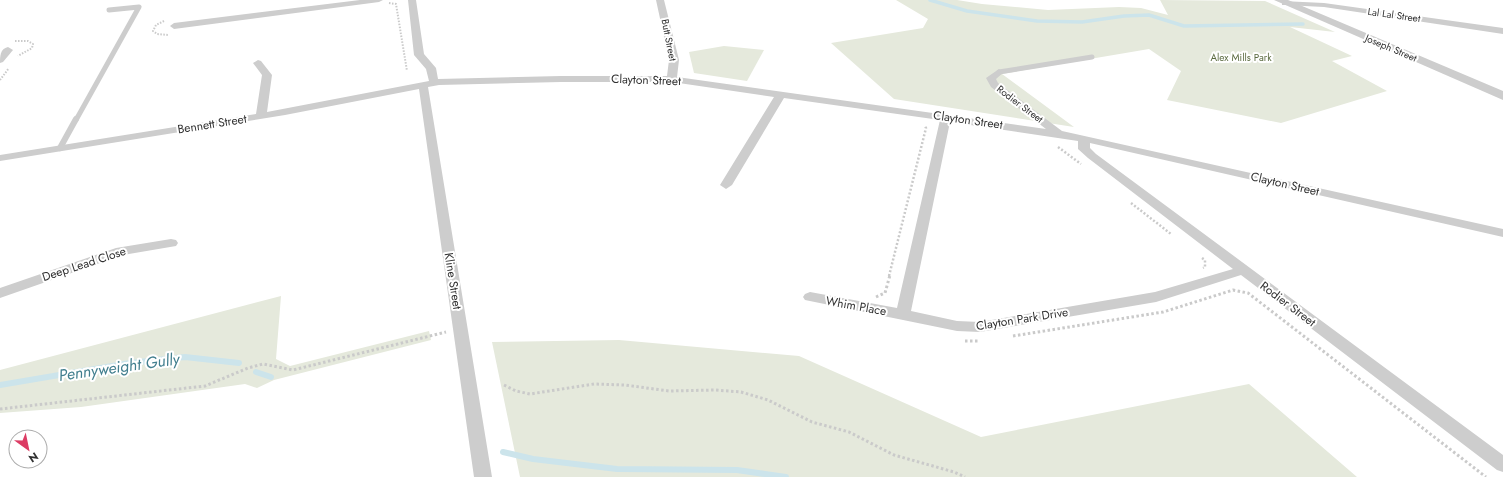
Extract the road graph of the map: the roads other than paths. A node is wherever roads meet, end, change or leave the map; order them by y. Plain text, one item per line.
1 (379, 0) edge
2 (412, 0) edge
3 (660, 0) edge
4 (1282, 1) edge
5 (109, 10) dead end
6 (174, 26) dead end
7 (1503, 30) edge
8 (8, 50) dead end
9 (1092, 56) dead end
10 (0, 60) edge
11 (258, 63) dead end
12 (999, 72) joint
13 (672, 79) junction
14 (428, 84) junction
15 (781, 94) junction
16 (1503, 96) edge
17 (262, 116) junction
18 (946, 117) junction
19 (1060, 134) junction
20 (1084, 138) junction
21 (60, 148) junction
22 (0, 158) edge
23 (726, 185) dead end
24 (1503, 234) edge
25 (170, 243) dead end
26 (1243, 270) junction
27 (0, 293) edge
28 (810, 297) dead end
29 (903, 314) junction
30 (1503, 465) edge
31 (483, 477) edge

1 - 6 street
2 - 14 street, Kline Street
3 - 13 street, Butt Street
4 - 7 street, Lal Lal Street
4 - 16 street, Joseph Street
5 - 21 lane
8 - 10 street
9 - 12 lane
11 - 17 street
12 - 19 street, Rodier Street
13 - 14 street, Clayton Street
13 - 15 street, Clayton Street
14 - 17 street, Bennett Street
14 - 31 street, Kline Street
15 - 18 street, Clayton Street
15 - 23 street
17 - 21 street, Bennett Street
18 - 19 street, Clayton Street
18 - 29 street
19 - 20 street, Clayton Street
20 - 24 street, Clayton Street
20 - 26 street, Rodier Street
21 - 22 street, Bennett Street
25 - 27 street, Deep Lead Close
26 - 29 street, Clayton Park Drive
26 - 30 street, Rodier Street
28 - 29 street, Whim Place

